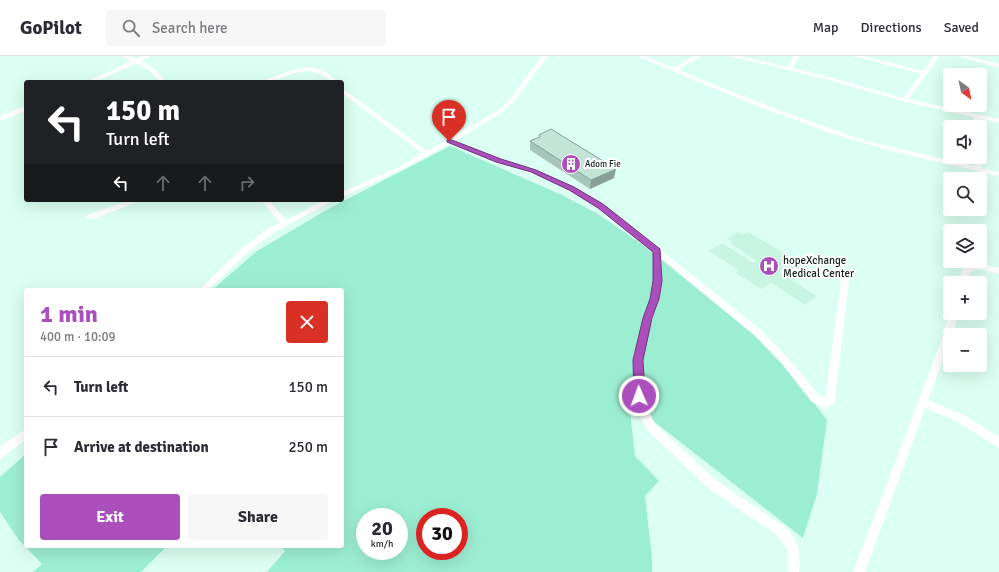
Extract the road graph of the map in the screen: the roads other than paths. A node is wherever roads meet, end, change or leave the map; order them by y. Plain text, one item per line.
1 (124, 56) edge
2 (148, 56) edge
3 (545, 56) edge
4 (640, 56) edge
5 (698, 56) edge
6 (732, 56) edge
7 (797, 56) edge
8 (857, 56) edge
9 (937, 56) edge
10 (962, 56) edge
11 (136, 61) junction
12 (999, 66) edge
13 (788, 69) junction
14 (674, 70) junction
15 (924, 74) junction
16 (93, 80) edge
17 (162, 80) edge
18 (269, 80) edge
19 (332, 80) edge
20 (344, 92) edge
21 (904, 100) junction
22 (24, 109) edge
23 (976, 116) junction
24 (0, 119) edge
25 (976, 120) edge
26 (999, 121) edge
27 (449, 141) junction
28 (426, 153) junction
29 (978, 164) edge
30 (978, 169) junction
31 (999, 174) edge
32 (344, 194) edge
33 (132, 202) edge
34 (267, 202) edge
35 (326, 202) edge
36 (90, 217) dead end
37 (285, 223) junction
38 (657, 251) junction
39 (999, 271) edge
40 (963, 276) edge
41 (844, 280) dead end
42 (205, 288) edge
43 (952, 320) edge
44 (922, 402) junction
45 (24, 436) edge
46 (999, 443) edge
47 (0, 454) edge
48 (793, 572) edge
49 (859, 572) edge

1 - 11 street
2 - 11 street
3 - 27 street
4 - 14 street
5 - 14 street
6 - 13 street
7 - 13 street
8 - 15 street
9 - 15 street
10 - 12 street
11 - 16 street
11 - 17 street
13 - 21 street
14 - 30 street
15 - 21 street
18 - 19 street
20 - 28 street
21 - 23 street
22 - 24 street
23 - 25 street
23 - 26 street
27 - 28 street
27 - 38 street
28 - 32 street
29 - 30 street
30 - 31 street
33 - 36 street
34 - 37 street
35 - 37 street
37 - 42 street
38 - 41 street
38 - 48 street
39 - 40 street
43 - 44 street
44 - 46 street
44 - 49 street
45 - 47 street

